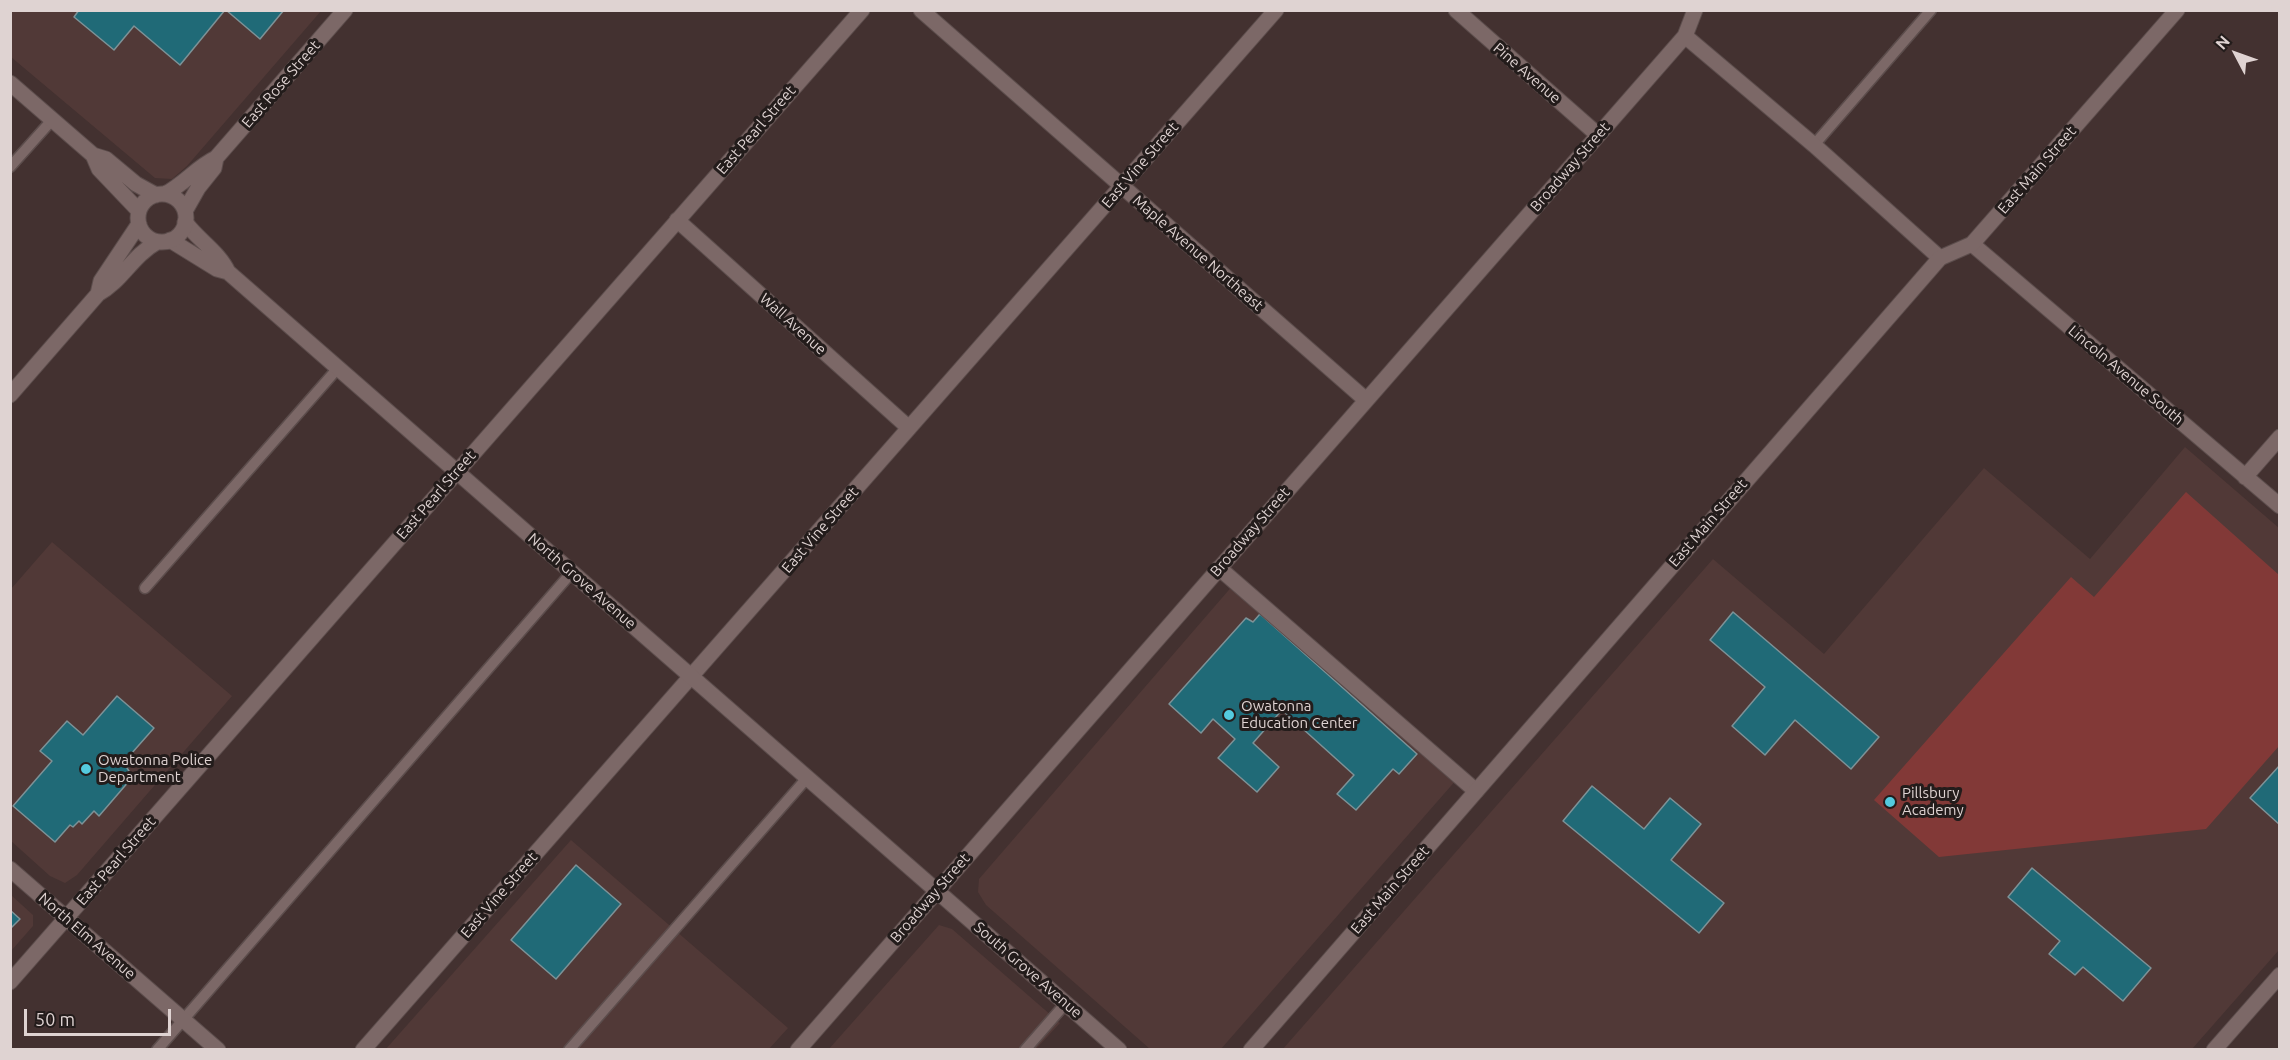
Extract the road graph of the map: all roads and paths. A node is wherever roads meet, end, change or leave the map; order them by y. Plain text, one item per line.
1 (345, 10) edge
2 (862, 10) edge
3 (921, 10) edge
4 (1276, 10) edge
5 (1456, 10) edge
6 (1695, 10) edge
7 (1931, 10) edge
8 (2177, 10) edge
9 (1684, 36) junction
10 (10, 83) edge
11 (52, 120) junction
12 (1598, 135) junction
13 (1814, 145) junction
14 (93, 155) junction
15 (216, 158) junction
16 (10, 167) edge
17 (1121, 186) junction
18 (161, 194) junction
19 (185, 216) junction
20 (139, 217) junction
21 (677, 220) junction
22 (164, 241) junction
23 (1972, 244) junction
24 (1940, 258) junction
25 (228, 272) junction
26 (98, 294) junction
27 (338, 368) junction
28 (10, 395) edge
29 (1366, 400) junction
30 (909, 428) junction
31 (2280, 437) edge
32 (456, 471) junction
33 (2245, 477) junction
34 (2280, 506) edge
35 (1219, 568) junction
36 (572, 573) junction
37 (145, 588) dead end
38 (691, 676) junction
39 (807, 777) junction
40 (1476, 790) junction
41 (10, 869) edge
42 (937, 891) junction
43 (66, 918) junction
44 (2280, 975) edge
45 (10, 982) edge
46 (1066, 1003) junction
47 (184, 1020) junction
48 (158, 1050) edge
49 (218, 1050) edge
50 (363, 1050) edge
51 (569, 1050) edge
52 (798, 1050) edge
53 (1025, 1050) edge
54 (1119, 1050) edge
55 (1251, 1050) edge
56 (2214, 1050) edge

1 - 15 street, East Rose Street
2 - 21 street, East Pearl Street
3 - 17 street, Maple Avenue Northeast
4 - 17 street, East Vine Street
5 - 12 street, Pine Avenue
6 - 9 street, Broadway Street
7 - 13 lane
8 - 23 street, East Main Street
9 - 12 street, Broadway Street
9 - 13 street
10 - 11 street
11 - 14 street
11 - 16 lane
12 - 29 street, Broadway Street
13 - 24 street
14 - 18 street
14 - 20 street
15 - 18 street, East Rose Street
15 - 19 street, East Rose Street
17 - 29 street, Maple Avenue Northeast
17 - 30 street, East Vine Street
18 - 19 street
18 - 20 street
19 - 22 street
19 - 25 street, North Grove Avenue
20 - 22 street
20 - 26 street
21 - 30 street, Wall Avenue
21 - 32 street, East Pearl Street
22 - 25 street, North Grove Avenue
22 - 26 street
23 - 24 street, East Main Street
23 - 33 street, Lincoln Avenue South
24 - 40 street, East Main Street
25 - 27 street, North Grove Avenue
26 - 28 street
27 - 32 street, North Grove Avenue
27 - 37 lane
29 - 35 street, Broadway Street
30 - 38 street, East Vine Street
31 - 33 street
32 - 36 street, North Grove Avenue
32 - 43 street, East Pearl Street
33 - 34 street, Lincoln Avenue South
35 - 40 street
35 - 42 street, Broadway Street
36 - 38 street, North Grove Avenue
36 - 47 lane
38 - 39 street, North Grove Avenue
38 - 50 street, East Vine Street
39 - 42 street, North Grove Avenue
39 - 51 lane
40 - 55 street, East Main Street
41 - 43 street, North Elm Avenue
42 - 46 street, South Grove Avenue
42 - 52 street, Broadway Street
43 - 45 street, East Pearl Street
43 - 47 street, North Elm Avenue
44 - 56 street
46 - 53 lane
46 - 54 street, South Grove Avenue
47 - 48 lane
47 - 49 street, North Elm Avenue

